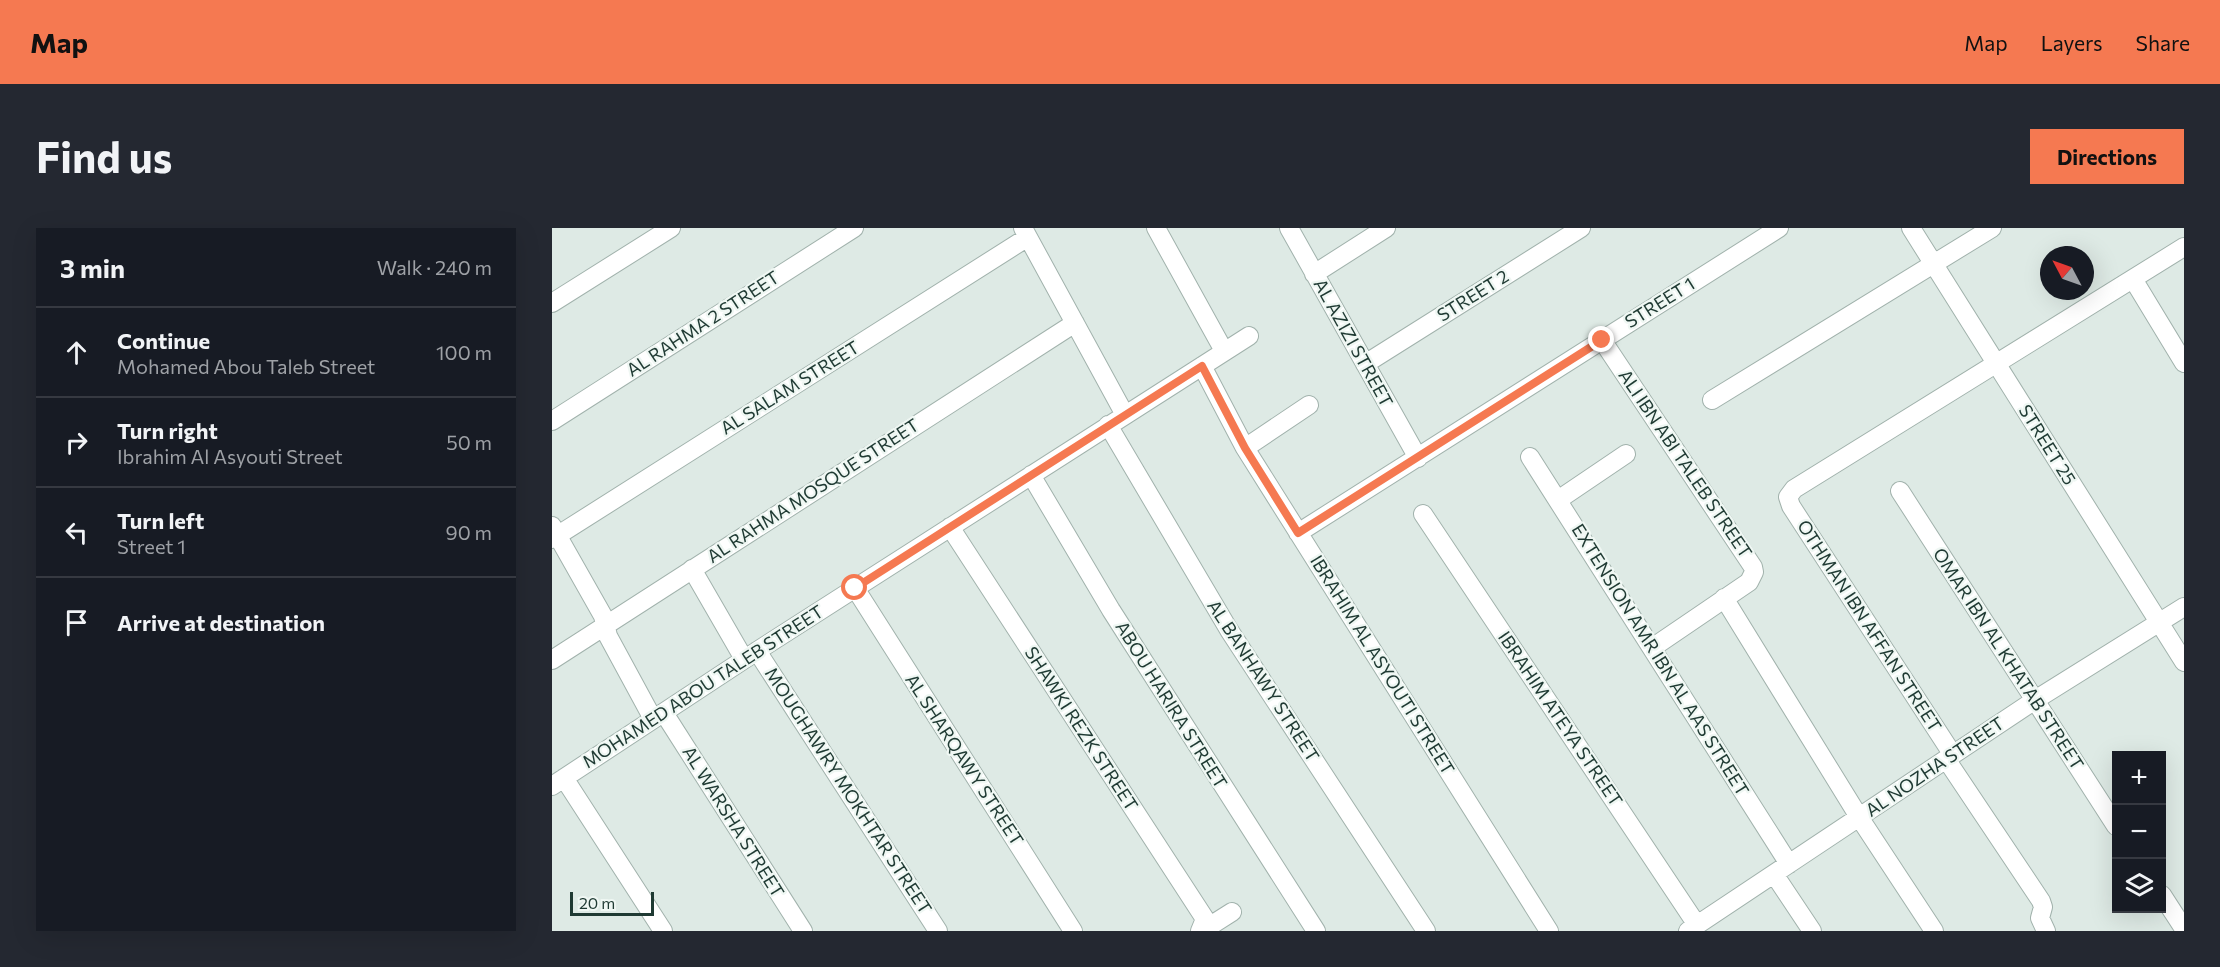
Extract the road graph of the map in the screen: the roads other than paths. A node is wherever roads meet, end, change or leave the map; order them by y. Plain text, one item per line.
1 (671, 228) edge
2 (854, 228) edge
3 (1156, 228) edge
4 (1288, 228) edge
5 (1386, 228) edge
6 (1581, 228) edge
7 (1779, 228) edge
8 (1911, 228) edge
9 (1992, 228) edge
10 (1026, 232) edge
11 (2184, 247) edge
12 (1933, 263) junction
13 (1314, 274) junction
14 (2133, 279) junction
15 (552, 303) edge
16 (1075, 323) junction
17 (1249, 336) dead end
18 (1602, 340) junction
19 (1224, 351) junction
20 (2184, 363) edge
21 (1365, 364) junction
22 (1996, 364) junction
23 (1202, 366) junction
24 (1712, 400) dead end
25 (1309, 405) dead end
26 (1125, 415) junction
27 (552, 421) edge
28 (1108, 425) junction
29 (1245, 448) junction
30 (1626, 454) dead end
31 (1530, 457) dead end
32 (1418, 458) junction
33 (1031, 475) junction
34 (1900, 491) dead end
35 (1557, 500) junction
36 (1424, 514) dead end
37 (950, 527) junction
38 (1298, 533) junction
39 (554, 534) edge
40 (692, 569) junction
41 (855, 588) junction
42 (1724, 598) junction
43 (2184, 607) edge
44 (2159, 622) junction
45 (606, 626) junction
46 (1652, 648) junction
47 (751, 655) junction
48 (552, 660) edge
49 (2184, 662) edge
50 (2035, 700) junction
51 (658, 716) junction
52 (1949, 757) junction
53 (558, 782) edge
54 (1859, 818) junction
55 (2112, 820) edge
56 (1789, 864) junction
57 (1774, 874) junction
58 (2166, 901) edge
59 (1232, 912) dead end
60 (1693, 928) edge
61 (2184, 929) edge
62 (663, 931) edge
63 (802, 931) edge
64 (938, 931) edge
65 (1074, 931) edge
66 (1201, 931) edge
67 (1316, 931) edge
68 (1426, 931) edge
69 (1549, 931) edge
70 (1812, 931) edge
71 (1934, 931) edge
72 (2046, 931) edge

1 - 15 street
2 - 27 street, AL RAHMA 2 STREET
3 - 19 street
4 - 13 street, AL AZIZI STREET
5 - 13 street
6 - 21 street, STREET 2
7 - 18 street, STREET 1
8 - 12 street, STREET 25
9 - 12 street
10 - 16 street
10 - 39 street, AL SALAM STREET
11 - 14 street
12 - 22 street, STREET 25
12 - 24 street
13 - 21 street, AL AZIZI STREET
14 - 20 street
14 - 22 street
16 - 26 street
16 - 40 street, AL RAHMA MOSQUE STREET
17 - 19 street, MOHAMED ABOU TALEB STREET
18 - 32 street, STREET 1
18 - 42 street, ALI IBN ABI TALEB STREET
19 - 23 street, MOHAMED ABOU TALEB STREET
21 - 32 street, AL AZIZI STREET
22 - 44 street, STREET 25
22 - 52 street, OTHMAN IBN AFFAN STREET
23 - 26 street, MOHAMED ABOU TALEB STREET
23 - 29 street, IBRAHIM AL ASYOUTI STREET
25 - 29 street
26 - 28 street, MOHAMED ABOU TALEB STREET
28 - 33 street, MOHAMED ABOU TALEB STREET
28 - 68 street, AL BANHAWY STREET
29 - 38 street, IBRAHIM AL ASYOUTI STREET
30 - 35 street
31 - 35 street, EXTENSION AMR IBN AL AAS STREET
32 - 38 street, STREET 1
33 - 37 street, MOHAMED ABOU TALEB STREET
33 - 67 street, ABOU HARIRA STREET
34 - 50 street, OMAR IBN AL KHATAB STREET
35 - 46 street, EXTENSION AMR IBN AL AAS STREET
36 - 60 street, IBRAHIM ATEYA STREET
37 - 41 street, MOHAMED ABOU TALEB STREET
37 - 66 street, SHAWKI REZK STREET
38 - 69 street, IBRAHIM AL ASYOUTI STREET
39 - 45 street, AL WARSHA STREET
40 - 45 street, AL RAHMA MOSQUE STREET
40 - 47 street, MOUGHAWRY MOKHTAR STREET
41 - 47 street, MOHAMED ABOU TALEB STREET
41 - 65 street, AL SHARQAWY STREET
42 - 46 street, ALI IBN ABI TALEB STREET
42 - 54 street
43 - 44 street, AL NOZHA STREET
44 - 49 street, STREET 25
44 - 50 street, AL NOZHA STREET
45 - 48 street, AL RAHMA MOSQUE STREET
45 - 51 street, AL WARSHA STREET
46 - 56 street, EXTENSION AMR IBN AL AAS STREET
47 - 51 street, MOHAMED ABOU TALEB STREET
47 - 64 street, MOUGHAWRY MOKHTAR STREET
50 - 52 street, AL NOZHA STREET
50 - 55 street, OMAR IBN AL KHATAB STREET
51 - 53 street, MOHAMED ABOU TALEB STREET
51 - 63 street, AL WARSHA STREET
52 - 54 street, AL NOZHA STREET
52 - 72 street, OTHMAN IBN AFFAN STREET
53 - 62 street
54 - 56 street, AL NOZHA STREET
54 - 71 street
56 - 57 street, AL NOZHA STREET
57 - 60 street, AL NOZHA STREET
57 - 70 street
58 - 61 street
59 - 66 street

